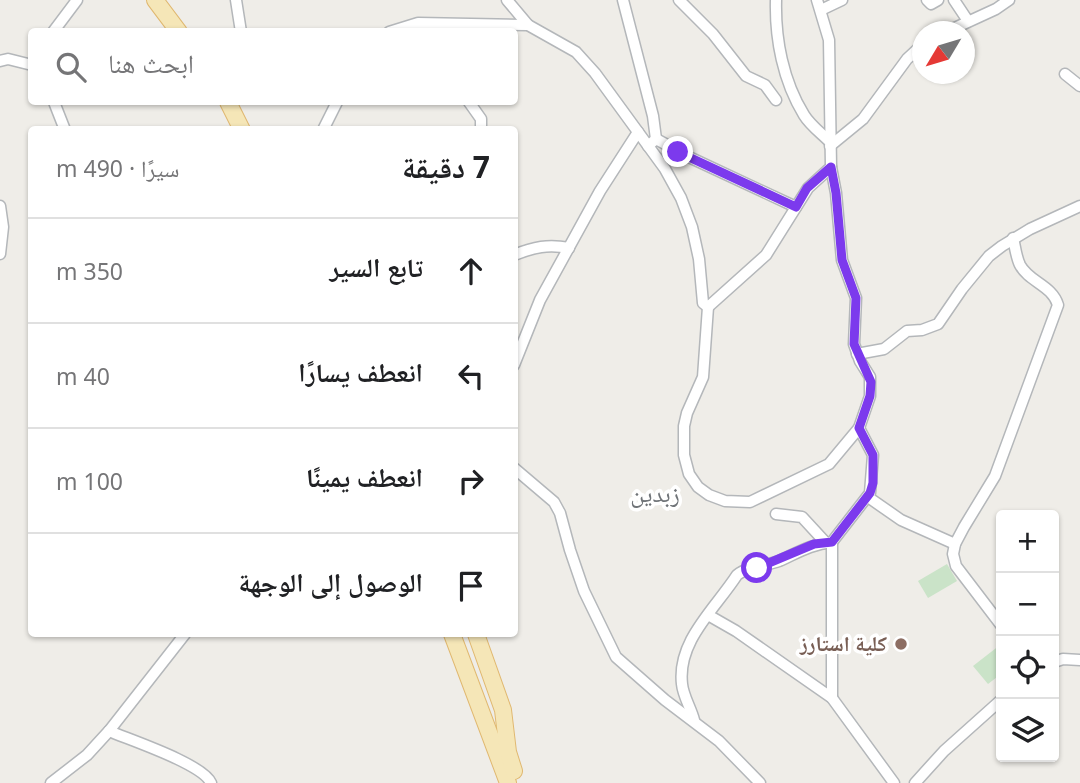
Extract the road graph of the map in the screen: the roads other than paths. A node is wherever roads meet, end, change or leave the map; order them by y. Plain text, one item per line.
1 (77, 0) edge
2 (155, 0) edge
3 (236, 0) edge
4 (507, 0) edge
5 (623, 0) edge
6 (679, 0) edge
7 (776, 0) edge
8 (842, 0) edge
9 (927, 0) edge
10 (938, 0) edge
11 (954, 0) edge
12 (1009, 0) edge
13 (819, 5) edge
14 (968, 21) joint
15 (528, 24) junction
16 (421, 27) edge
17 (56, 28) edge
18 (176, 28) edge
19 (240, 28) edge
20 (912, 54) edge
21 (0, 61) edge
22 (28, 64) edge
23 (1065, 74) dead end
24 (1080, 86) edge
25 (776, 100) dead end
26 (55, 105) edge
27 (230, 105) edge
28 (336, 105) edge
29 (471, 105) edge
30 (63, 126) edge
31 (240, 126) edge
32 (325, 126) edge
33 (481, 126) edge
34 (638, 132) junction
35 (652, 142) junction
36 (830, 144) junction
37 (831, 167) junction
38 (0, 206) edge
39 (1080, 206) edge
40 (796, 207) junction
41 (1013, 237) junction
42 (569, 248) junction
43 (518, 253) edge
44 (0, 254) edge
45 (708, 307) junction
46 (857, 354) junction
47 (518, 355) edge
48 (859, 428) junction
49 (518, 471) edge
50 (868, 497) junction
51 (776, 514) dead end
52 (829, 542) junction
53 (955, 544) junction
54 (708, 615) junction
55 (996, 618) edge
56 (184, 637) edge
57 (453, 637) edge
58 (477, 637) edge
59 (1059, 660) edge
60 (1080, 660) edge
61 (832, 698) junction
62 (996, 704) edge
63 (694, 720) junction
64 (109, 731) junction
65 (51, 783) edge
66 (211, 783) edge
67 (508, 783) edge
68 (517, 783) edge
69 (760, 783) edge
70 (894, 783) edge
71 (915, 783) edge

1 - 17 street
2 - 18 main road
3 - 19 street
4 - 15 street
5 - 35 street
6 - 25 street
7 - 36 street
8 - 13 street
9 - 10 street
11 - 14 street
12 - 14 street
13 - 36 street
15 - 16 street
15 - 34 street
20 - 36 street
21 - 22 street
23 - 24 street
26 - 30 street
27 - 31 main road
28 - 32 street
29 - 33 street
34 - 35 street
34 - 42 street
35 - 40 street
35 - 45 street
36 - 37 street
37 - 40 street
37 - 46 street
38 - 44 street
39 - 41 street
40 - 45 street
41 - 46 street
41 - 53 street
42 - 43 street
42 - 47 street
45 - 48 street
46 - 48 street
48 - 50 street
49 - 63 street
50 - 52 street
50 - 53 street
51 - 52 street
52 - 54 street
52 - 61 street
53 - 55 street
54 - 61 street
54 - 63 street
56 - 64 street
57 - 67 main road
58 - 68 main road
59 - 60 street
61 - 70 street
62 - 71 street
63 - 69 street
64 - 65 street
64 - 66 street

